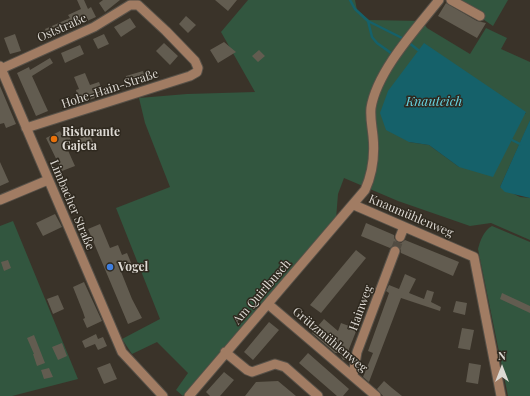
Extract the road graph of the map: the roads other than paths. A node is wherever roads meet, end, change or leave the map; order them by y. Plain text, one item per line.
1 (439, 0) edge
2 (451, 0) edge
3 (480, 16) dead end
4 (0, 68) edge
5 (198, 68) joint
6 (26, 128) junction
7 (48, 180) junction
8 (0, 200) edge
9 (354, 205) junction
10 (404, 227) junction
11 (400, 237) tunnel mouth
12 (395, 250) tunnel mouth
13 (268, 304) junction
14 (225, 352) junction
15 (353, 375) junction
16 (163, 396) edge
17 (189, 396) edge
18 (318, 396) edge
19 (376, 396) edge
20 (501, 396) edge

1 - 9 street, Knaumühlenweg
2 - 3 street
4 - 5 street, Oststraße
4 - 6 street, Limbacher Straße
5 - 6 street, Hohe-Hain-Straße
6 - 7 street, Limbacher Straße
7 - 8 street
7 - 16 street, Limbacher Straße
9 - 10 street, Knaumühlenweg
9 - 13 street, Am Quirlbusch
10 - 11 street
10 - 20 street, Knaumühlenweg
12 - 15 street, Hainweg
13 - 14 street, Am Quirlbusch
13 - 15 street, Grützmühlenweg
14 - 17 street, Am Quirlbusch
14 - 18 street
15 - 19 street, Grützmühlenweg

